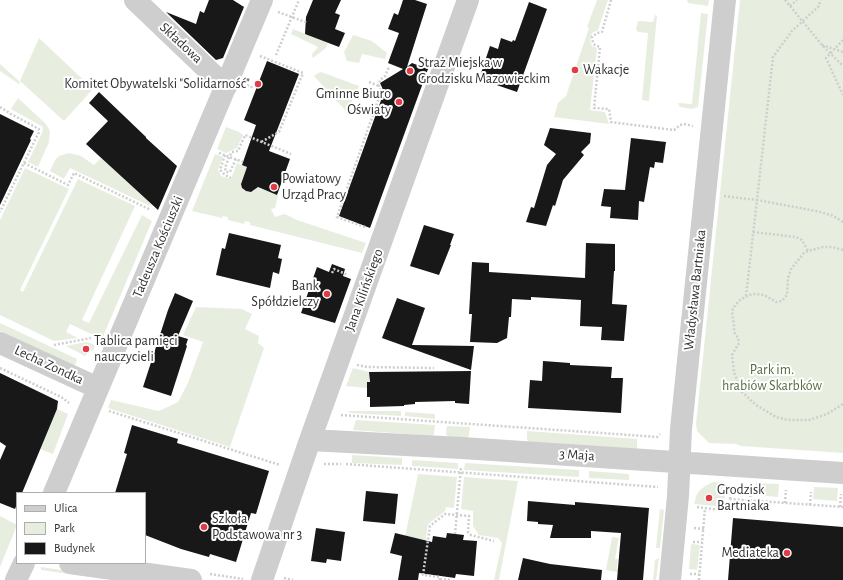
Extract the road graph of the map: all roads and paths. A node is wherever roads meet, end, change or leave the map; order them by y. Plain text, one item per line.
1 (135, 0) edge
2 (299, 0) edge
3 (468, 0) edge
4 (611, 0) edge
5 (725, 0) edge
6 (785, 0) edge
7 (797, 0) edge
8 (821, 0) edge
9 (267, 4) edge
10 (790, 6) junction
11 (292, 17) junction
12 (802, 22) junction
13 (308, 23) dead end
14 (843, 40) edge
15 (822, 45) junction
16 (835, 49) junction
17 (843, 52) edge
18 (830, 54) junction
19 (276, 55) dead end
20 (259, 56) dead end
21 (843, 66) edge
22 (389, 67) dead end
23 (369, 82) dead end
24 (379, 86) junction
25 (226, 87) junction
26 (843, 95) edge
27 (0, 107) edge
28 (696, 128) dead end
29 (262, 142) junction
30 (216, 151) dead end
31 (291, 154) dead end
32 (224, 155) junction
33 (229, 157) junction
34 (236, 159) junction
35 (243, 162) dead end
36 (24, 163) junction
37 (231, 178) dead end
38 (718, 196) dead end
39 (757, 200) junction
40 (153, 211) dead end
41 (0, 212) edge
42 (842, 217) dead end
43 (838, 219) junction
44 (843, 222) edge
45 (370, 229) dead end
46 (753, 232) junction
47 (843, 250) edge
48 (808, 251) junction
49 (332, 273) dead end
50 (344, 273) dead end
51 (746, 296) junction
52 (92, 338) dead end
53 (0, 342) edge
54 (59, 348) dead end
55 (354, 364) dead end
56 (0, 368) edge
57 (434, 368) dead end
58 (98, 388) junction
59 (60, 397) dead end
60 (843, 404) edge
61 (103, 410) dead end
62 (338, 413) dead end
63 (657, 437) dead end
64 (310, 440) junction
65 (461, 460) dead end
66 (679, 462) junction
67 (325, 464) dead end
68 (282, 467) dead end
69 (460, 473) junction
70 (842, 483) edge
71 (731, 485) dead end
72 (663, 487) dead end
73 (751, 487) dead end
74 (786, 489) dead end
75 (811, 490) dead end
76 (54, 492) edge
77 (730, 499) junction
78 (750, 501) junction
79 (786, 503) junction
80 (810, 505) junction
81 (842, 507) edge
82 (456, 514) junction
83 (455, 534) dead end
84 (494, 540) dead end
85 (24, 564) edge
86 (79, 564) edge
87 (197, 577) edge
88 (254, 578) edge
89 (450, 578) dead end
90 (440, 579) edge
91 (16, 580) edge
92 (670, 580) edge
93 (699, 580) edge

1 - 25 street, Składowa
2 - 11 path
3 - 64 street, Jana Kilińskiego
4 - 28 path
5 - 66 street, Władysława Bartniaka
6 - 10 path
7 - 10 path
8 - 12 path
9 - 11 path
9 - 25 street, Tadeusza Kościuszki
10 - 12 path
11 - 13 path
11 - 19 path
12 - 15 path
12 - 39 path
14 - 16 path
15 - 16 path
15 - 18 path
16 - 17 path
16 - 18 path
18 - 21 path
18 - 26 path
20 - 29 path
22 - 24 path
23 - 24 path
24 - 45 path
25 - 58 street, Tadeusza Kościuszki
27 - 36 path
29 - 31 path
29 - 33 path
30 - 32 path
32 - 33 path
32 - 37 path
33 - 34 path
33 - 34 path
34 - 35 path
36 - 40 path
36 - 41 path
38 - 39 path
39 - 43 path
39 - 46 path
42 - 43 path
43 - 44 path
46 - 48 path
46 - 51 path
47 - 48 path
48 - 51 path
49 - 50 path
51 - 60 path
52 - 54 path
53 - 58 street, Lecha Zondka
55 - 57 path
56 - 59 path
58 - 76 street, Tadeusza Kościuszki
61 - 68 path
62 - 63 path
64 - 66 street, 3 Maja
64 - 88 street, Jana Kilińskiego
65 - 69 path
66 - 70 street, 3 Maja
66 - 92 street, Władysława Bartniaka
67 - 69 path
69 - 72 path
69 - 82 path
70 - 81 path
71 - 77 path
73 - 78 path
74 - 79 path
75 - 80 path
77 - 78 path
77 - 93 path
78 - 79 path
79 - 80 path
80 - 81 path
82 - 83 path
82 - 84 path
82 - 90 path
85 - 91 street
86 - 87 street
87 - 88 path
89 - 90 path

